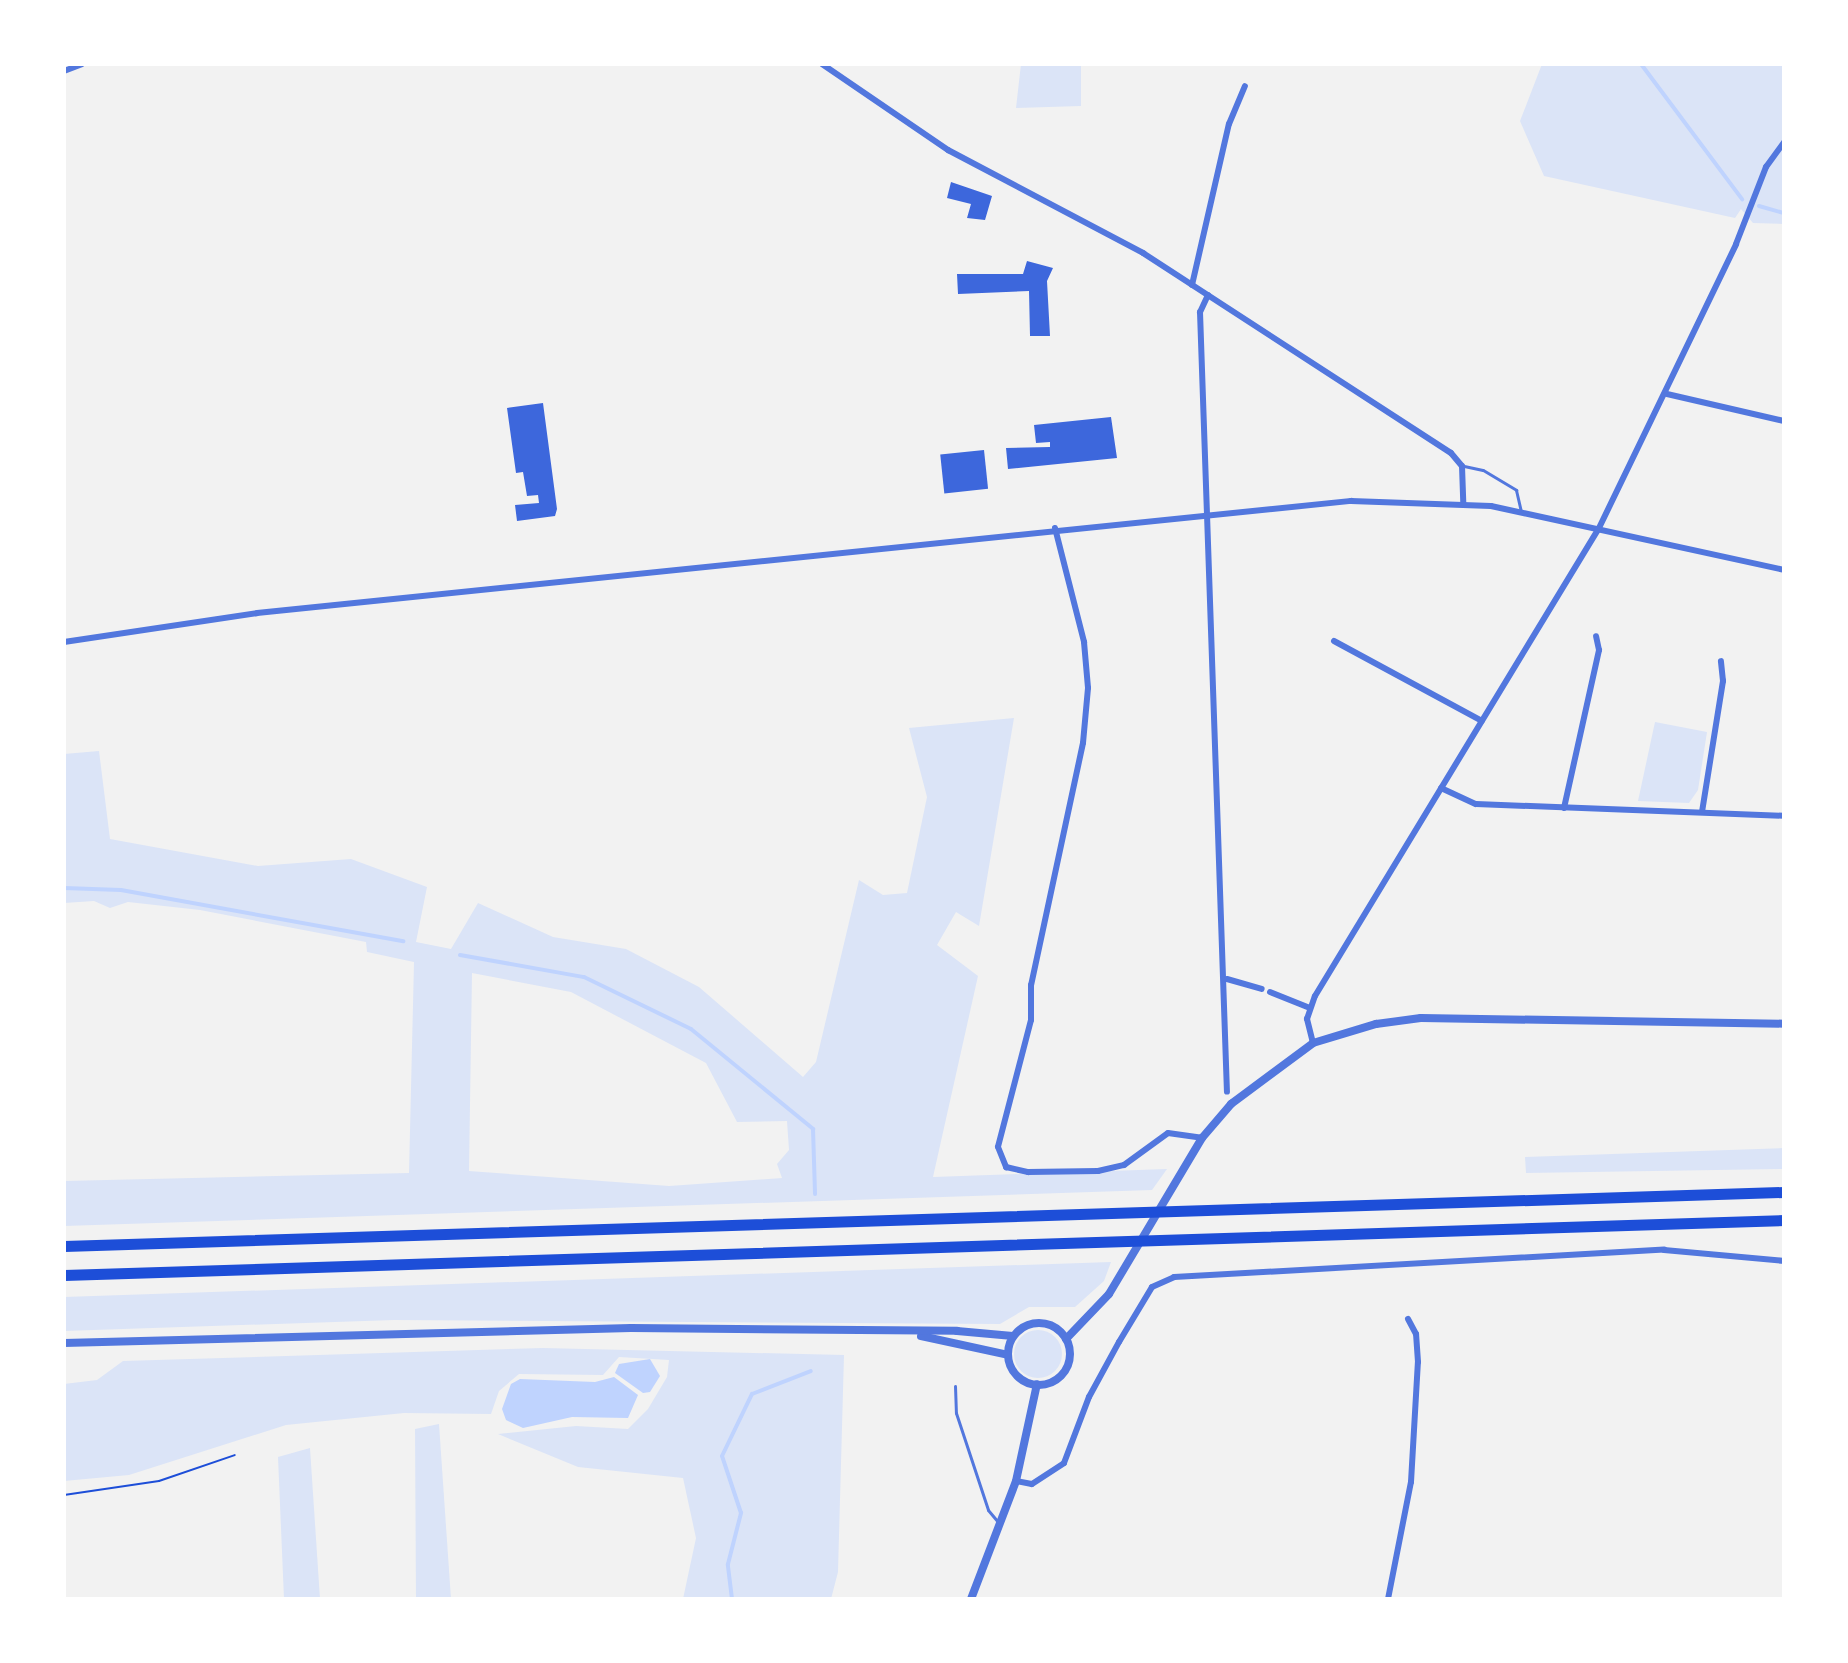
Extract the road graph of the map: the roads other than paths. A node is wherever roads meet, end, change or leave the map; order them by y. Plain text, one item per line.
1 (82, 64) edge
2 (822, 64) edge
3 (64, 71) edge
4 (1245, 86) dead end
5 (1784, 142) edge
6 (1192, 285) junction
7 (1208, 295) junction
8 (1667, 394) junction
9 (1784, 421) edge
10 (1462, 466) junction
11 (1463, 504) junction
12 (1521, 511) junction
13 (1211, 514) junction
14 (1055, 528) junction
15 (1599, 528) junction
16 (1784, 570) edge
17 (1596, 636) dead end
18 (1334, 641) dead end
19 (64, 642) edge
20 (1721, 661) dead end
21 (1482, 721) junction
22 (1441, 788) junction
23 (1564, 808) junction
24 (1702, 812) junction
25 (1784, 816) edge
26 (1227, 979) junction
27 (1262, 989) dead end
28 (1270, 992) dead end
29 (1310, 1008) junction
30 (1784, 1024) edge
31 (1313, 1043) junction
32 (1227, 1092) dead end
33 (1202, 1138) junction
34 (1784, 1192) edge
35 (1784, 1220) edge
36 (64, 1246) edge
37 (1784, 1261) edge
38 (64, 1275) edge
39 (1408, 1319) dead end
40 (908, 1333) junction
41 (1013, 1336) junction
42 (1066, 1339) junction
43 (64, 1343) edge
44 (1008, 1355) junction
45 (1037, 1384) junction
46 (955, 1386) dead end
47 (1016, 1481) junction
48 (998, 1522) junction
49 (971, 1599) edge
50 (1388, 1599) edge

1 - 3 street
2 - 6 street
4 - 6 street
5 - 8 street
6 - 7 street
7 - 10 street
7 - 13 street
8 - 9 street
8 - 15 street
10 - 11 street
10 - 12 lane
11 - 12 street
11 - 13 street
12 - 15 street
13 - 14 street
13 - 26 street
14 - 19 street
14 - 33 street
15 - 16 street
15 - 21 street
17 - 23 street
18 - 21 street
20 - 24 street
21 - 22 street
22 - 23 street
22 - 29 street
23 - 24 street
24 - 25 street
26 - 27 street
26 - 32 street
28 - 29 street
29 - 31 street
30 - 31 street
31 - 33 street
33 - 42 street
34 - 36 highway
35 - 38 highway
37 - 47 street
39 - 50 street
40 - 41 street
40 - 43 street
40 - 44 street
41 - 42 street
41 - 44 street
42 - 45 street
44 - 45 street
45 - 47 street
46 - 48 lane
47 - 48 street
48 - 49 street

